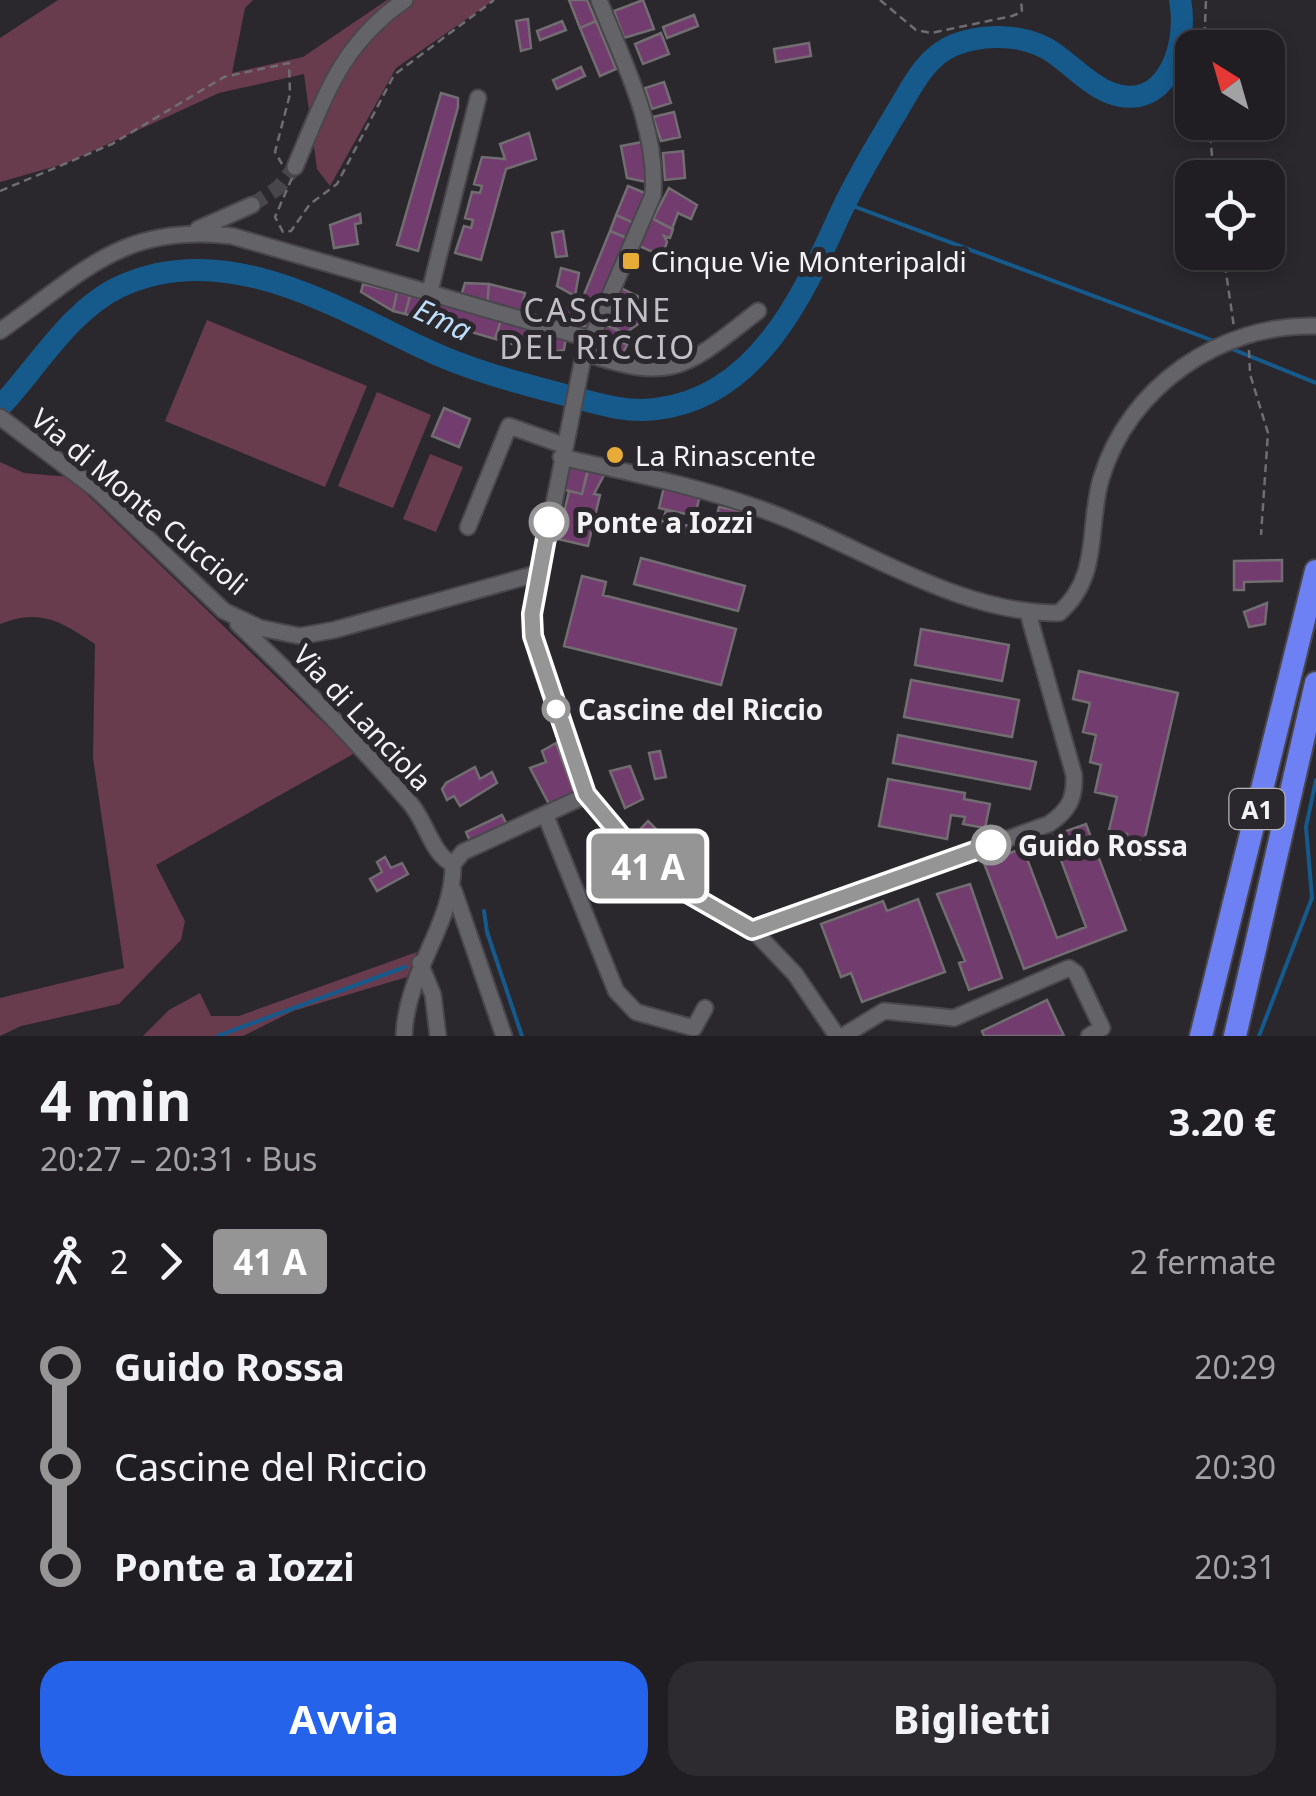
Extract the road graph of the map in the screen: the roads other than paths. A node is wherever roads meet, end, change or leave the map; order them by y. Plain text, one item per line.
1 (405, 0) edge
2 (599, 0) edge
3 (478, 98) dead end
4 (290, 169) tunnel mouth
5 (252, 204) tunnel mouth
6 (189, 232) junction
7 (430, 296) junction
8 (758, 312) dead end
9 (1316, 326) edge
10 (0, 331) edge
11 (586, 350) junction
12 (0, 416) edge
13 (563, 446) junction
14 (468, 527) dead end
15 (1316, 571) edge
16 (539, 573) junction
17 (224, 611) junction
18 (1028, 614) junction
19 (1316, 682) edge
20 (586, 794) junction
21 (546, 814) junction
22 (453, 864) junction
23 (454, 891) junction
24 (752, 930) junction
25 (420, 963) junction
26 (705, 1008) dead end
27 (404, 1036) edge
28 (438, 1036) edge
29 (504, 1036) edge
30 (840, 1036) edge
31 (1089, 1036) edge
32 (1200, 1036) edge
33 (1235, 1036) edge

1 - 4 street
2 - 11 street
3 - 7 street
5 - 6 street
6 - 7 street
6 - 10 street
7 - 11 street
8 - 11 street
9 - 18 street
11 - 13 street
12 - 17 street, Via di Monte Cuccioli
13 - 14 street
13 - 16 street
13 - 18 street
15 - 32 highway, A1
16 - 17 street, Via di Monte Cuccioli
16 - 20 street
17 - 22 street, Via di Lanciola
18 - 24 street
19 - 33 highway, A1
20 - 21 street
20 - 24 street
21 - 22 street
21 - 26 street
22 - 23 street
23 - 25 street
23 - 29 street
24 - 30 street
25 - 27 street
25 - 28 street
30 - 31 street

